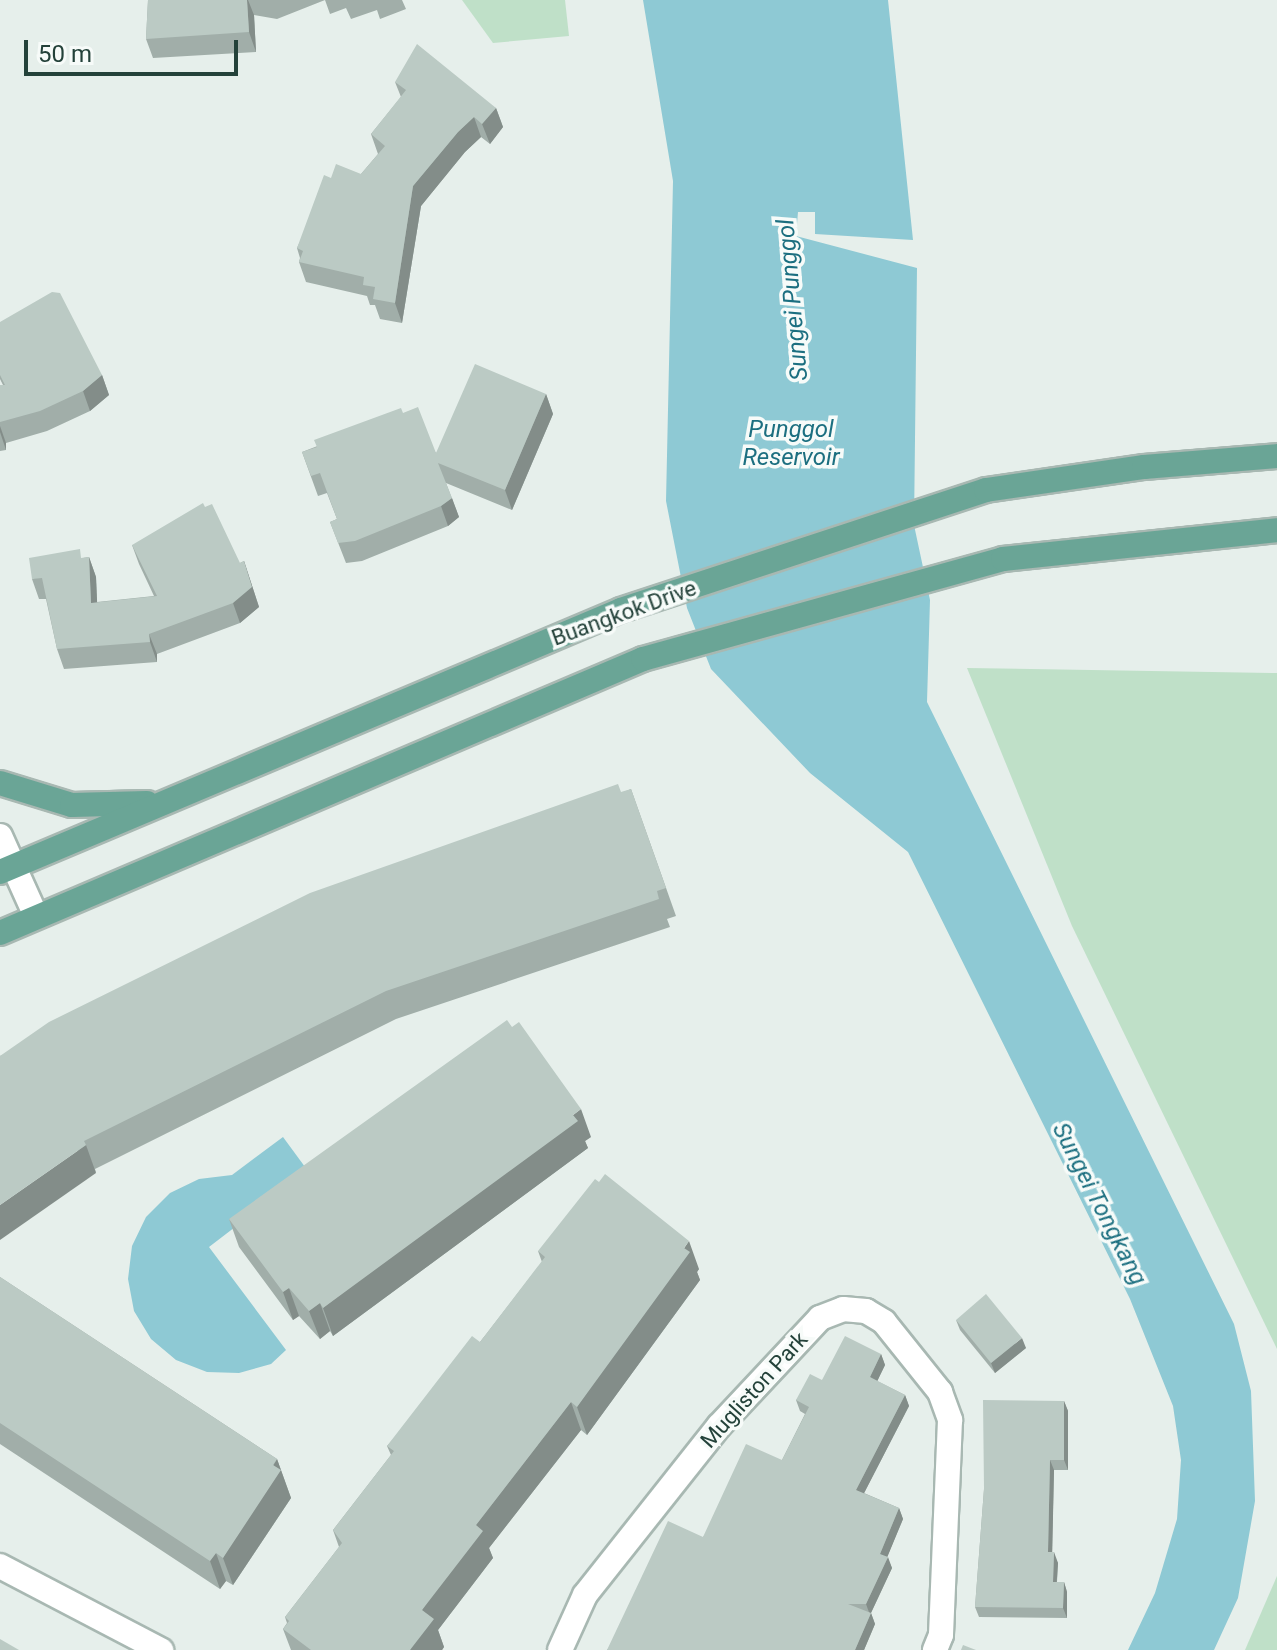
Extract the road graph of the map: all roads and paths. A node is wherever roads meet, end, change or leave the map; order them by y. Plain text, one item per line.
1 (1277, 456) edge
2 (1277, 530) edge
3 (0, 783) edge
4 (161, 803) junction
5 (0, 836) edge
6 (7, 868) edge
7 (36, 916) junction
8 (0, 933) edge
9 (0, 1566) edge
10 (161, 1650) edge
11 (560, 1650) edge
12 (935, 1650) edge

1 - 4 main road, Buangkok Drive
2 - 7 main road
3 - 4 main road
4 - 6 main road, Buangkok Drive
5 - 6 street
6 - 7 street
7 - 8 main road
9 - 10 street
11 - 12 street, Mugliston Park

